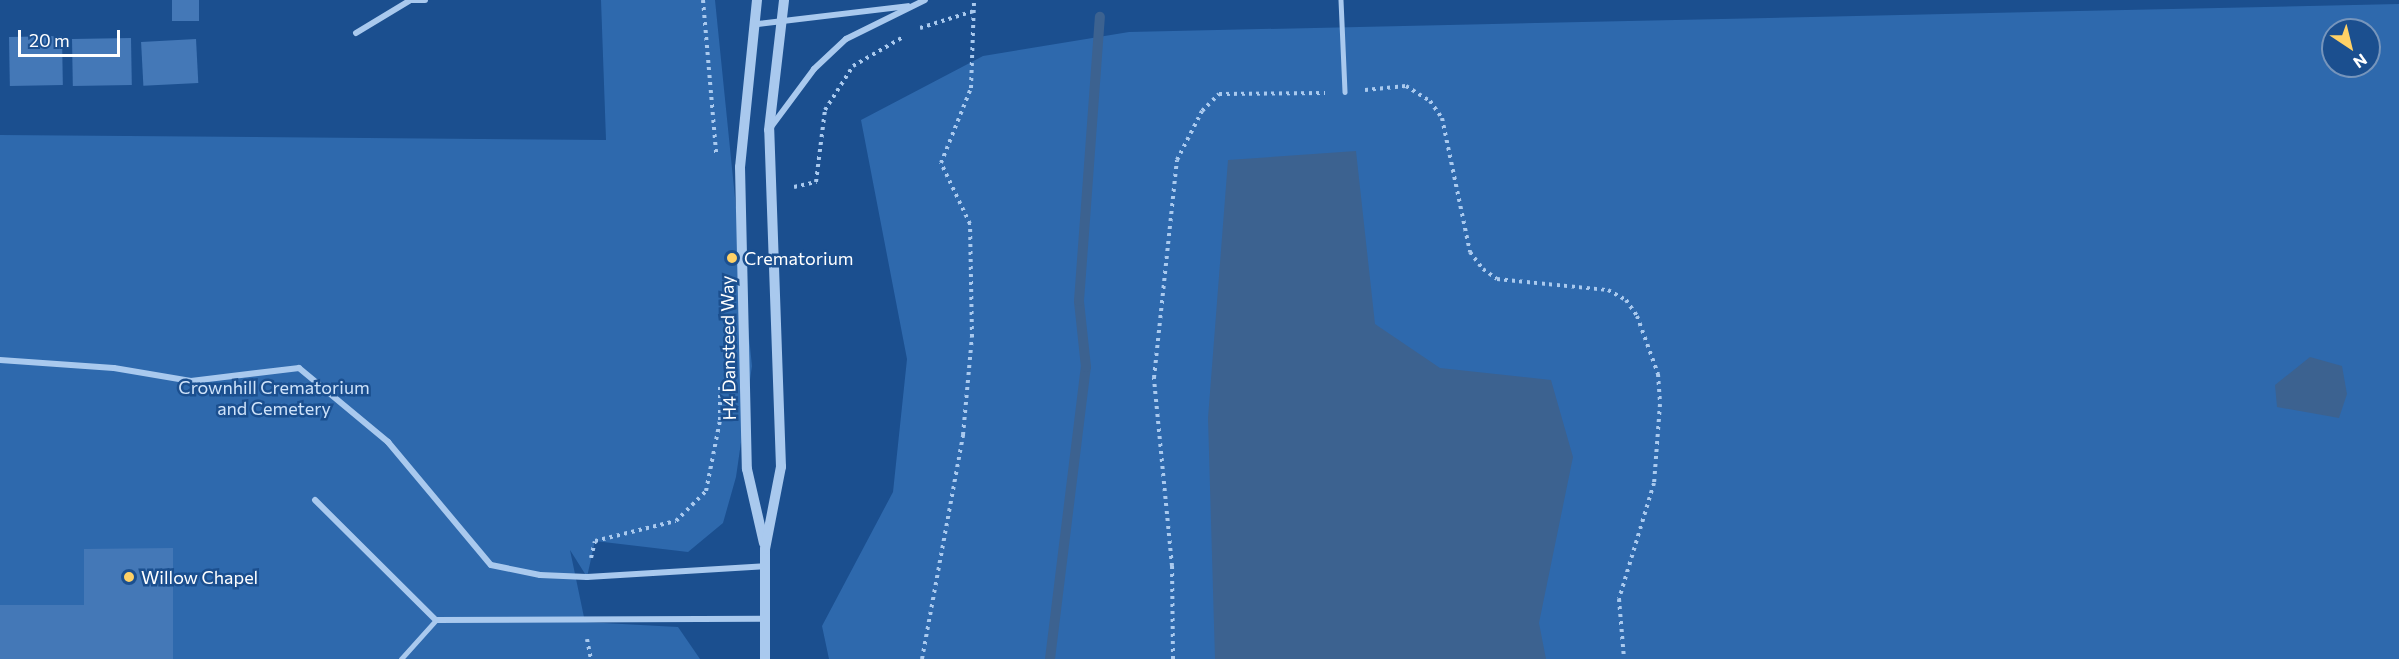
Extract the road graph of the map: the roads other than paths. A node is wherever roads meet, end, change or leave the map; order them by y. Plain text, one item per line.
1 (425, 0) edge
2 (757, 0) edge
3 (784, 0) edge
4 (924, 0) edge
5 (1341, 0) edge
6 (409, 1) edge
7 (915, 5) junction
8 (758, 24) junction
9 (785, 24) junction
10 (356, 33) dead end
11 (1345, 92) road end
12 (769, 130) junction
13 (0, 360) edge
14 (315, 500) dead end
15 (765, 549) junction
16 (765, 566) junction
17 (766, 619) junction
18 (436, 620) junction
19 (401, 659) edge
20 (765, 659) edge

1 - 6 street
2 - 8 street, H4 Dansteed Way
3 - 9 street, H4 Dansteed Way
4 - 7 street
5 - 11 lane
6 - 10 street
7 - 9 street
7 - 12 street
8 - 9 street
8 - 15 street, H4 Dansteed Way
9 - 12 street, H4 Dansteed Way
12 - 15 street, H4 Dansteed Way
13 - 16 street
14 - 18 street
15 - 16 street, H4 Dansteed Way
16 - 17 street, H4 Dansteed Way
17 - 18 street
17 - 20 street, H4 Dansteed Way
18 - 19 lane

